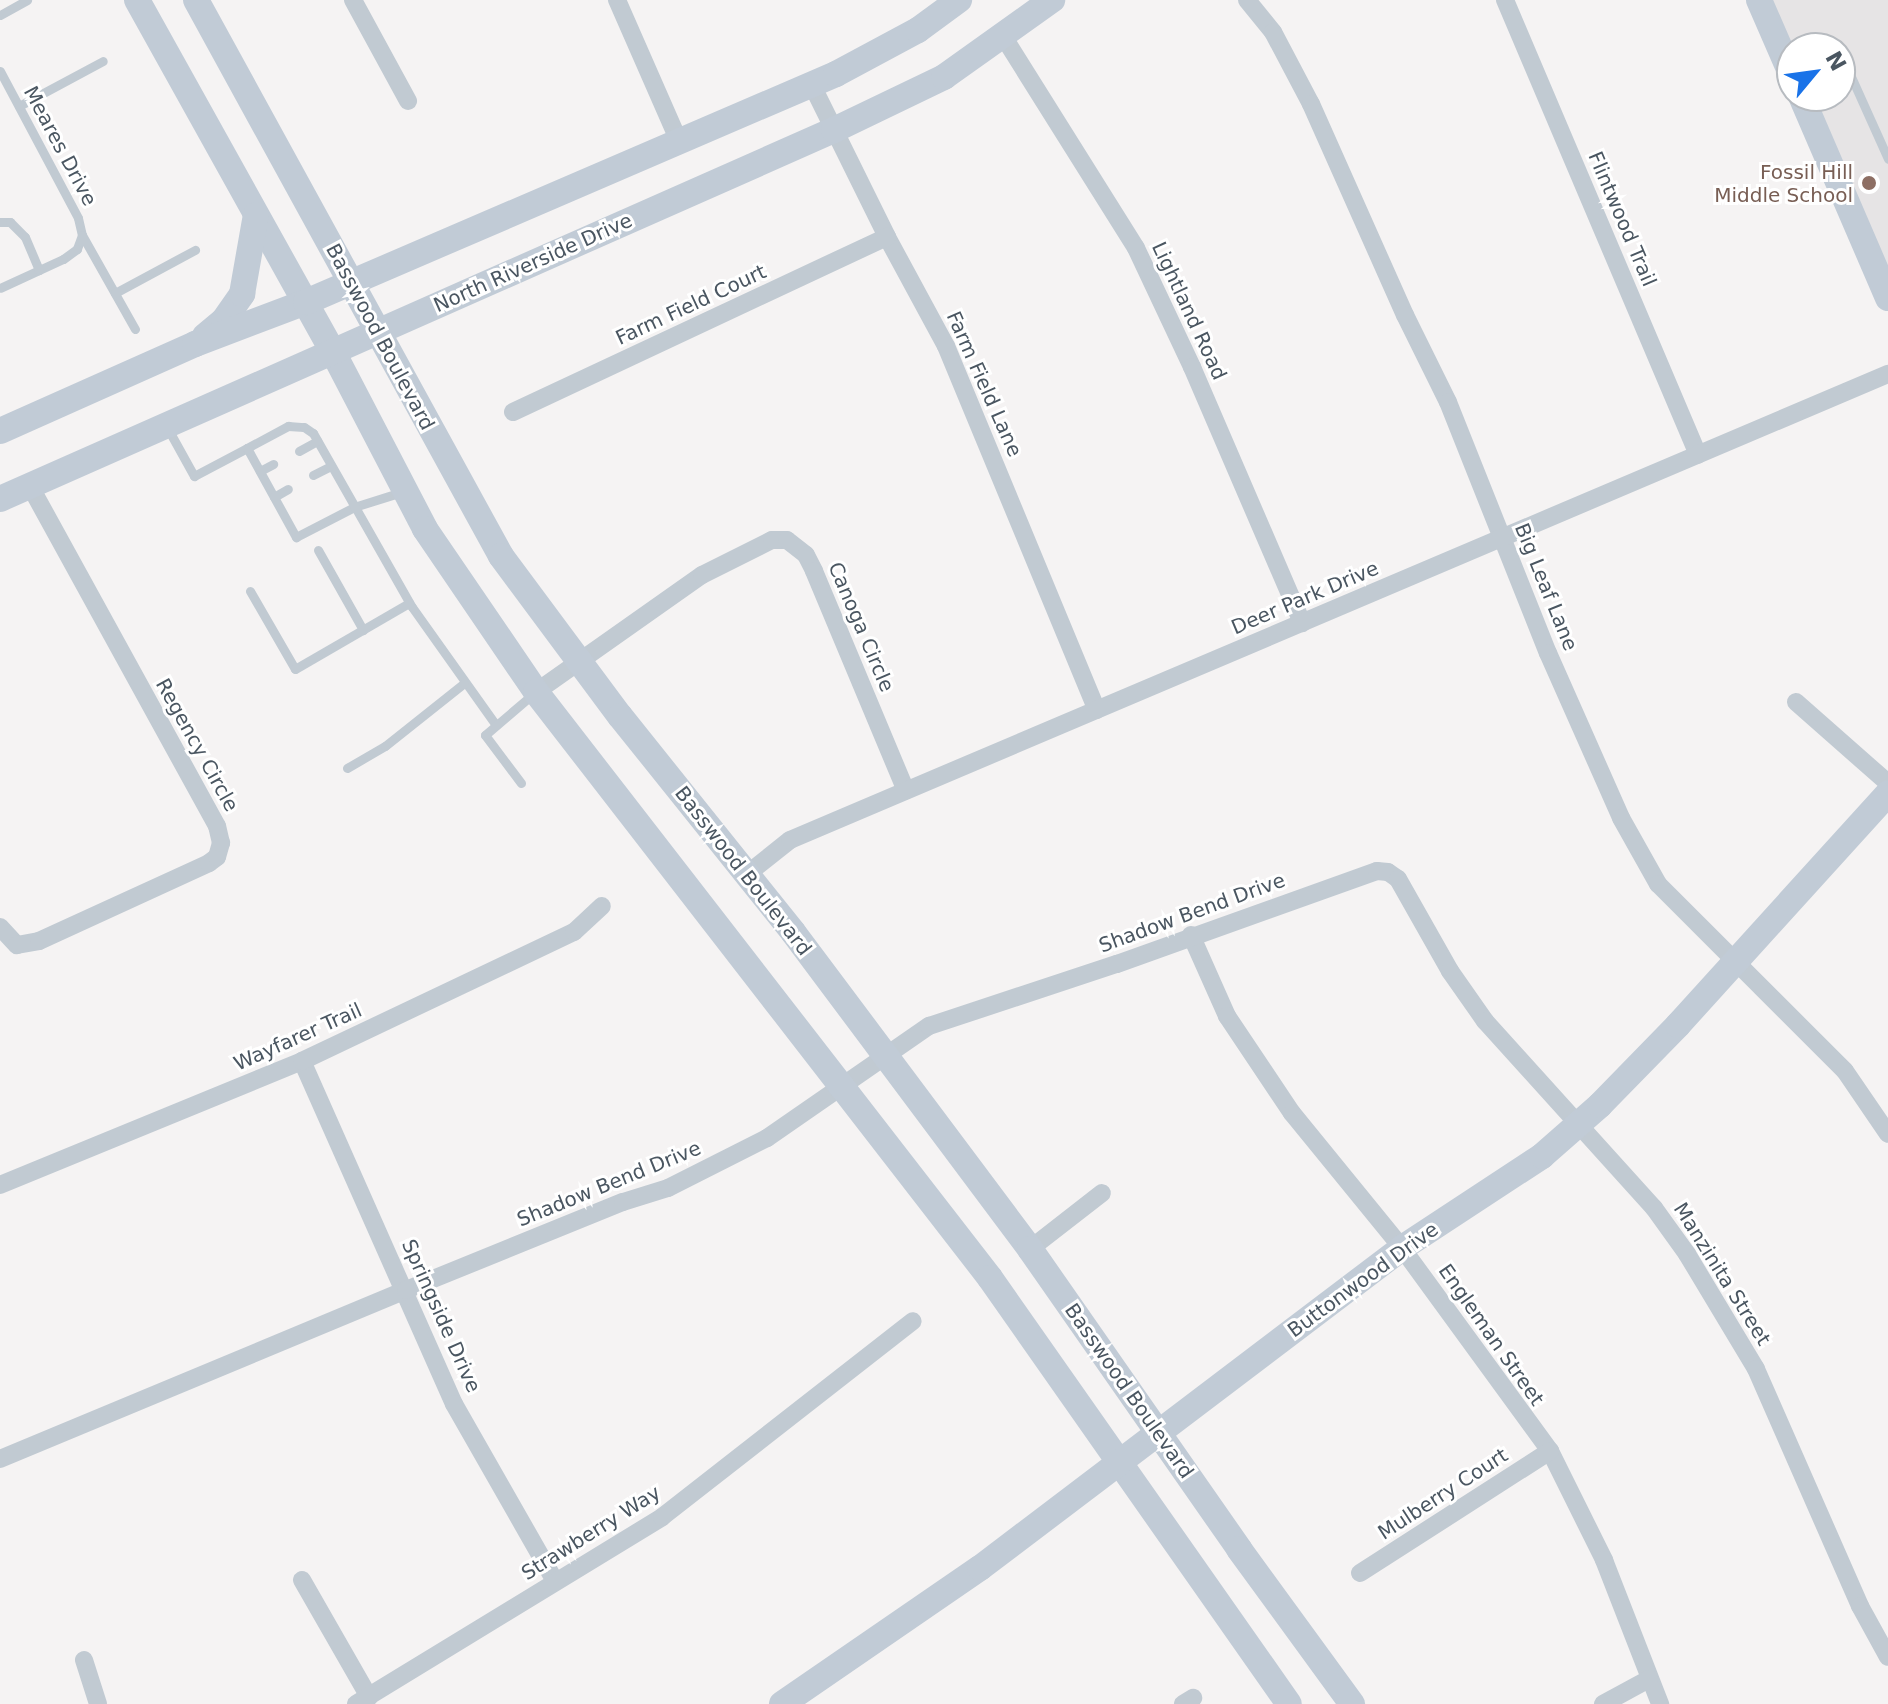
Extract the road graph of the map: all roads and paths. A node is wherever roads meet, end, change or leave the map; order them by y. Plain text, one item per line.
1 (27, 0) edge
2 (137, 0) edge
3 (196, 0) edge
4 (353, 0) edge
5 (617, 0) edge
6 (959, 0) edge
7 (1052, 0) edge
8 (1247, 0) edge
9 (1505, 0) edge
10 (1759, 0) edge
11 (0, 15) edge
12 (1777, 32) edge
13 (1003, 36) junction
14 (103, 61) dead end
15 (0, 71) edge
16 (812, 85) junction
17 (1856, 89) edge
18 (408, 101) dead end
19 (19, 106) junction
20 (1808, 112) edge
21 (834, 130) junction
22 (679, 141) junction
23 (1888, 159) edge
24 (256, 215) junction
25 (0, 222) edge
26 (82, 235) junction
27 (887, 237) junction
28 (195, 250) dead end
29 (39, 270) junction
30 (350, 282) junction
31 (0, 288) edge
32 (115, 293) junction
33 (1888, 298) edge
34 (306, 302) junction
35 (135, 329) dead end
36 (377, 332) junction
37 (195, 344) junction
38 (333, 352) junction
39 (1888, 374) edge
40 (513, 412) dead end
41 (166, 426) junction
42 (0, 431) edge
43 (317, 441) junction
44 (247, 448) junction
45 (299, 451) dead end
46 (1698, 455) junction
47 (273, 464) dead end
48 (331, 466) junction
49 (260, 471) junction
50 (313, 475) dead end
51 (30, 486) junction
52 (288, 489) dead end
53 (405, 491) junction
54 (274, 497) junction
55 (0, 499) edge
56 (354, 507) junction
57 (1502, 538) junction
58 (318, 550) dead end
59 (250, 591) dead end
60 (409, 603) junction
61 (1302, 623) junction
62 (363, 630) junction
63 (579, 660) junction
64 (463, 684) junction
65 (536, 692) junction
66 (1796, 702) dead end
67 (1097, 710) junction
68 (496, 725) junction
69 (347, 768) dead end
70 (521, 783) dead end
71 (1888, 783) edge
72 (906, 791) junction
73 (1888, 793) edge
74 (746, 875) junction
75 (1398, 879) joint
76 (602, 906) dead end
77 (0, 927) edge
78 (1191, 935) junction
79 (1737, 960) junction
80 (885, 1058) junction
81 (302, 1061) junction
82 (844, 1088) junction
83 (1578, 1124) junction
84 (1888, 1134) edge
85 (0, 1185) edge
86 (1102, 1193) dead end
87 (1402, 1248) junction
88 (1030, 1249) junction
89 (406, 1290) junction
90 (913, 1321) dead end
91 (1159, 1433) junction
92 (1550, 1451) junction
93 (0, 1459) edge
94 (1120, 1463) junction
95 (1360, 1573) dead end
96 (302, 1580) dead end
97 (555, 1581) junction
98 (1888, 1657) edge
99 (84, 1660) dead end
100 (1649, 1679) junction
101 (362, 1700) edge
102 (796, 1700) edge
103 (98, 1704) edge
104 (1289, 1704) edge
105 (1352, 1704) edge
106 (1603, 1704) edge
107 (1660, 1704) edge

1 - 11 lane
2 - 24 main road
3 - 30 main road, Basswood Boulevard
4 - 18 street
5 - 22 street
6 - 16 main road
7 - 13 main road, North Riverside Drive
8 - 57 street, Big Leaf Lane
9 - 46 street, Flintwood Trail
10 - 12 main road
13 - 21 main road, North Riverside Drive
13 - 61 street, Lightland Road
14 - 19 lane
15 - 19 lane, Meares Drive
16 - 21 street, Farm Field Lane
16 - 22 main road
17 - 23 lane
19 - 26 lane, Meares Drive
20 - 33 main road
21 - 27 street, Farm Field Lane
21 - 36 main road, North Riverside Drive
22 - 30 main road
24 - 34 main road
24 - 37 main road
25 - 29 lane
26 - 29 lane, Meares Drive
26 - 32 lane
27 - 40 street, Farm Field Court
27 - 67 street, Farm Field Lane
28 - 32 lane
29 - 31 lane, Meares Drive
30 - 34 main road
30 - 36 main road, Basswood Boulevard
32 - 35 lane
34 - 37 main road
34 - 38 main road
36 - 38 main road, North Riverside Drive
36 - 63 main road, Basswood Boulevard
37 - 42 main road
38 - 41 main road, North Riverside Drive
38 - 53 main road
39 - 46 street, Deer Park Drive
41 - 44 lane
41 - 51 main road, North Riverside Drive
43 - 44 lane
43 - 45 lane
43 - 48 lane
44 - 49 lane
46 - 57 street, Deer Park Drive
47 - 49 lane
48 - 50 lane
48 - 56 lane
49 - 54 lane
51 - 55 main road, North Riverside Drive
51 - 77 street, Regency Circle
52 - 54 lane
53 - 56 lane
53 - 65 main road
54 - 56 lane
56 - 60 lane
57 - 61 street, Deer Park Drive
57 - 79 street, Big Leaf Lane
58 - 62 lane
59 - 62 lane
60 - 62 lane
60 - 64 lane
61 - 67 street, Deer Park Drive
63 - 65 street, Canoga Circle
63 - 72 street, Canoga Circle
63 - 74 main road, Basswood Boulevard
64 - 68 lane
64 - 69 lane
65 - 68 lane
65 - 82 main road
66 - 71 street
67 - 72 street, Deer Park Drive
68 - 70 lane
72 - 74 street, Deer Park Drive
73 - 79 main road, Buttonwood Drive
74 - 80 main road, Basswood Boulevard
75 - 78 street, Shadow Bend Drive
75 - 83 street, Manzinita Street
76 - 81 street, Wayfarer Trail
78 - 80 street, Shadow Bend Drive
78 - 87 street, Engleman Street
79 - 83 main road, Buttonwood Drive
79 - 84 street, Big Leaf Lane
80 - 82 street, Shadow Bend Drive
80 - 88 main road, Basswood Boulevard
81 - 85 street, Wayfarer Trail
81 - 89 street, Springside Drive
82 - 89 street, Shadow Bend Drive
82 - 94 main road
83 - 87 main road, Buttonwood Drive
83 - 98 street, Manzinita Street
86 - 88 street
87 - 91 main road, Buttonwood Drive
87 - 92 street, Engleman Street
88 - 91 main road, Basswood Boulevard
89 - 93 street, Shadow Bend Drive
89 - 97 street, Springside Drive
90 - 97 street, Strawberry Way
91 - 94 main road, Buttonwood Drive
91 - 105 main road, Basswood Boulevard
92 - 95 street, Mulberry Court
92 - 100 street, Engleman Street
94 - 102 main road, Buttonwood Drive
94 - 104 main road
96 - 101 street
97 - 101 street, Strawberry Way
99 - 103 street
100 - 106 street
100 - 107 street, Engleman Street

